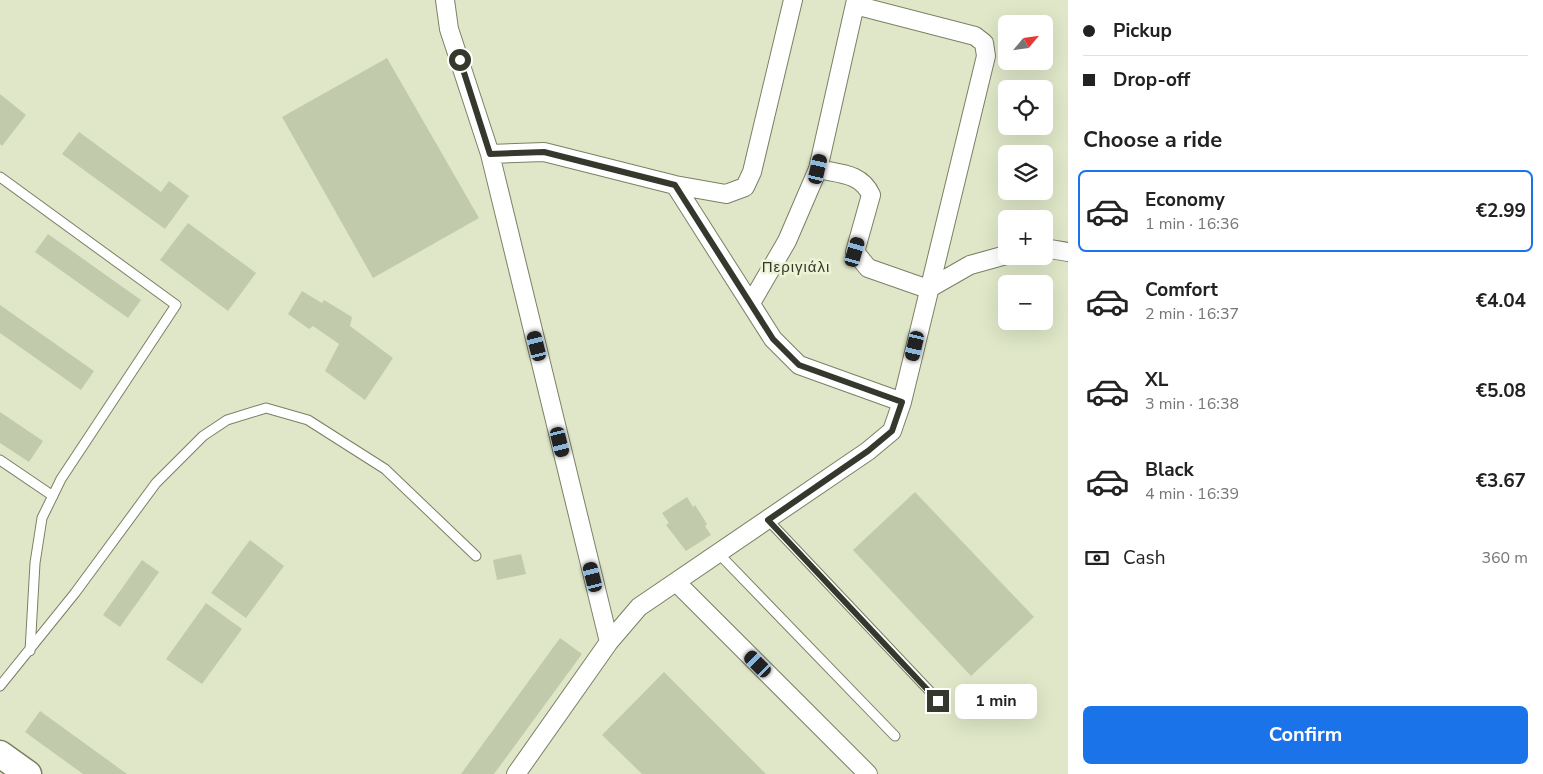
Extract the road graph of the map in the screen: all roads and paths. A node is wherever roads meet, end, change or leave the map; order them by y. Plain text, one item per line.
1 (445, 0) edge
2 (793, 0) edge
3 (855, 2) edge
4 (490, 154) junction
5 (818, 169) junction
6 (0, 177) edge
7 (675, 185) junction
8 (1053, 250) edge
9 (1068, 252) edge
10 (998, 257) edge
11 (928, 289) junction
12 (750, 304) junction
13 (902, 402) junction
14 (0, 460) edge
15 (53, 496) junction
16 (768, 520) junction
17 (719, 554) junction
18 (476, 556) dead end
19 (676, 582) junction
20 (609, 642) junction
21 (30, 651) junction
22 (0, 686) edge
23 (938, 701) dead end
24 (895, 736) dead end
25 (0, 754) edge
26 (28, 774) edge
27 (516, 774) edge
28 (868, 774) edge

1 - 4 street
2 - 7 street
3 - 5 street
3 - 11 street
4 - 7 street
4 - 20 street
5 - 11 street
5 - 12 street
6 - 15 lane
7 - 12 street
8 - 9 street
10 - 11 street
11 - 13 street
12 - 13 street
13 - 16 street
14 - 15 lane
15 - 21 lane
16 - 17 street
16 - 23 lane
17 - 19 street
17 - 24 lane
18 - 21 lane
19 - 20 street
19 - 28 street
20 - 27 street
21 - 22 lane
25 - 26 main road

